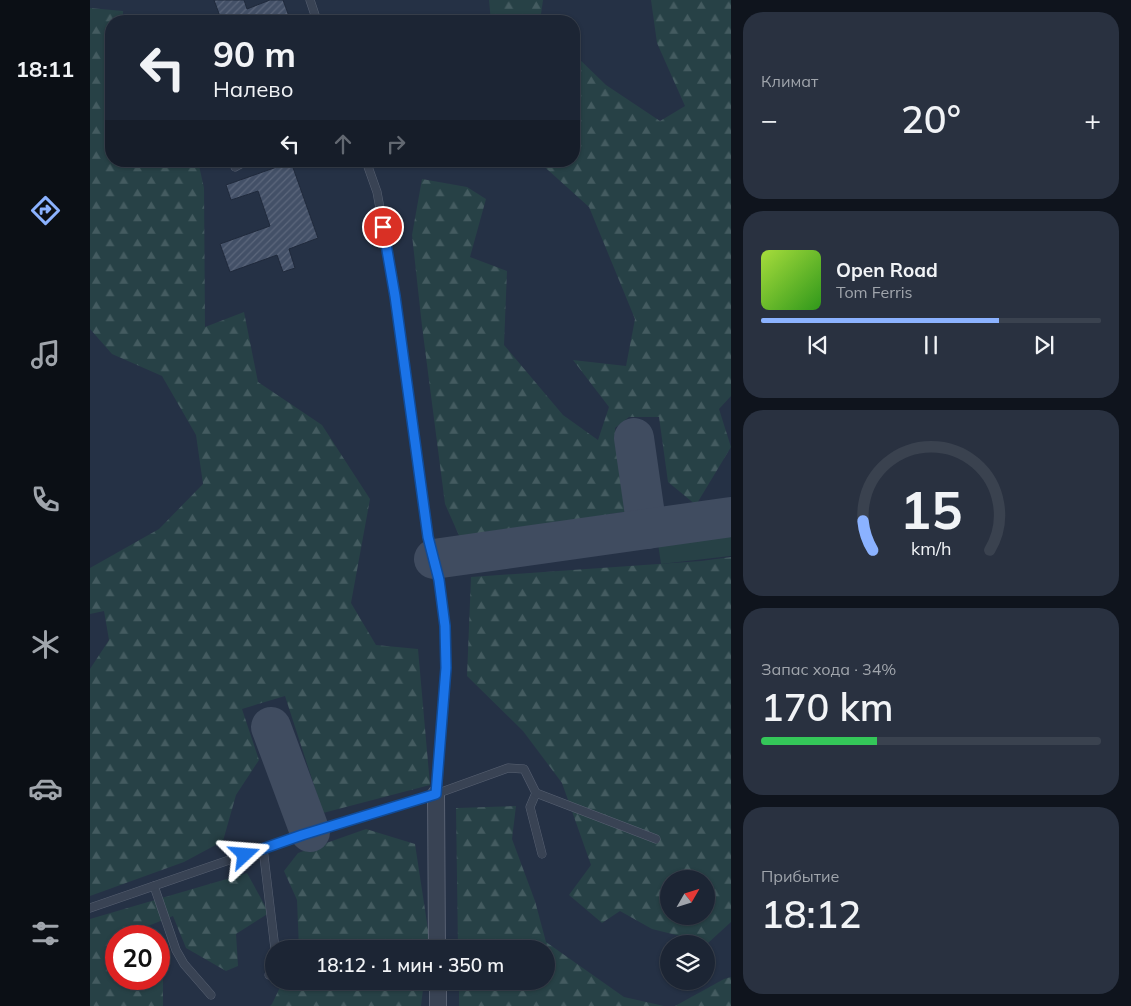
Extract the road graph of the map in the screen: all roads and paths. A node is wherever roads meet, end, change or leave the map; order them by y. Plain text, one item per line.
1 (310, 0) edge
2 (315, 15) edge
3 (368, 167) edge
4 (536, 793) junction
5 (436, 794) junction
6 (656, 839) dead end
7 (263, 848) junction
8 (542, 854) dead end
9 (154, 886) junction
10 (90, 908) edge
11 (275, 940) edge
12 (437, 940) edge
13 (438, 990) edge
14 (211, 996) dead end
15 (438, 1006) edge

1 - 2 lane
3 - 5 lane
4 - 5 lane
4 - 6 lane
4 - 8 lane
5 - 7 lane
5 - 12 street
7 - 9 lane
7 - 11 lane
9 - 10 lane
9 - 14 lane
13 - 15 street

